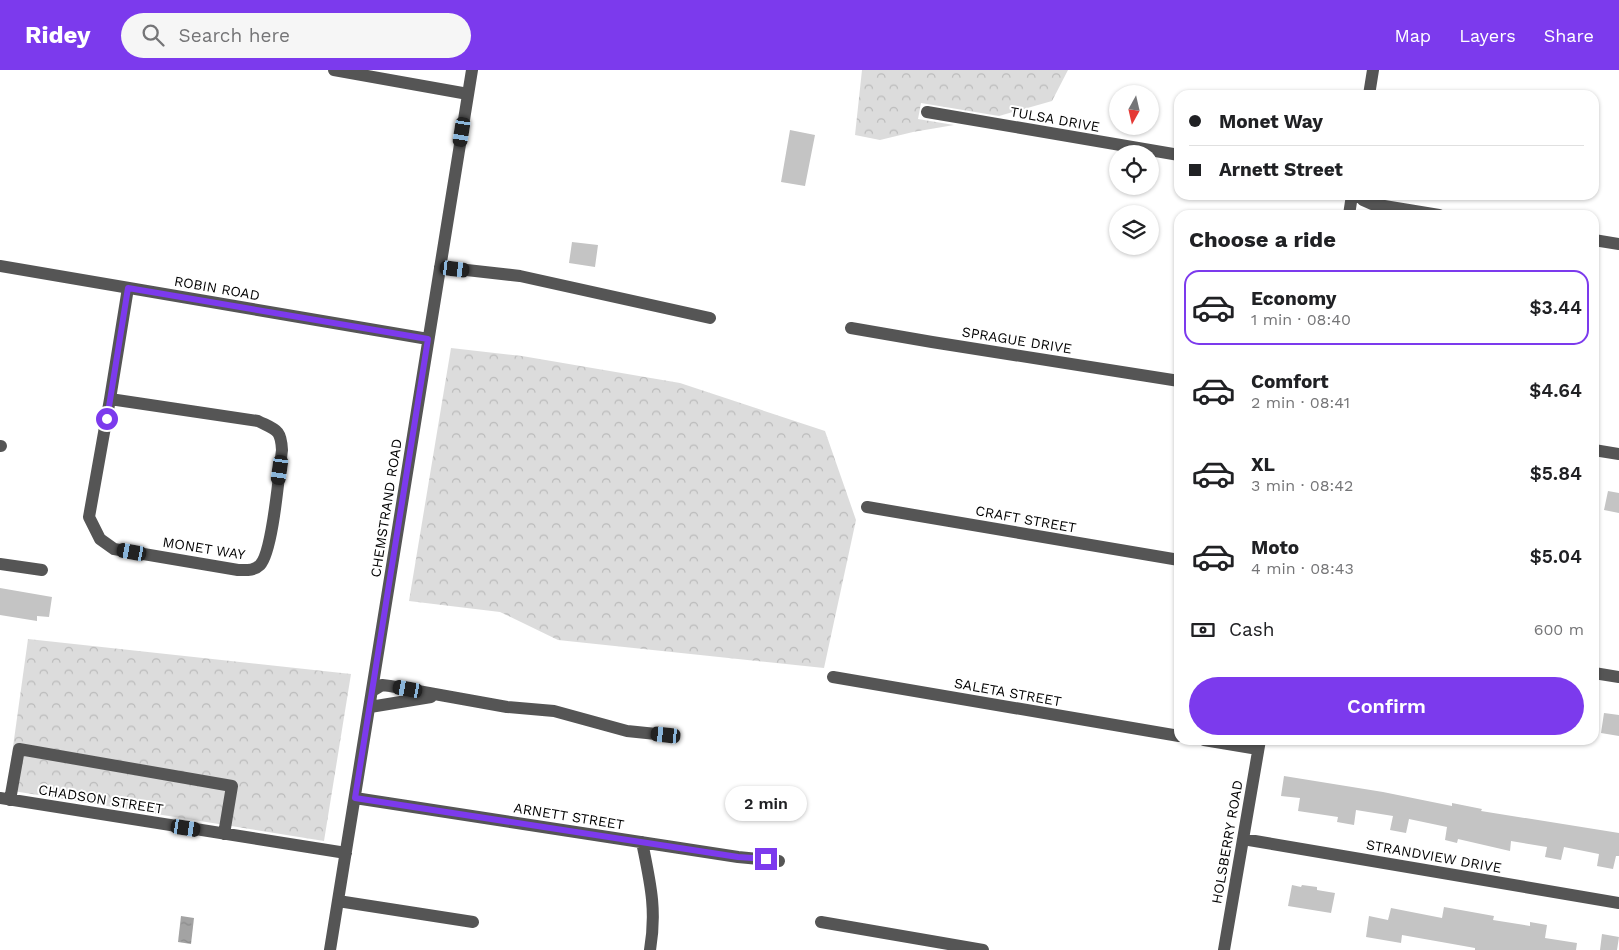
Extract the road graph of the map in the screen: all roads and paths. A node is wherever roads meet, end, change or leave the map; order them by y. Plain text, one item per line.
1 (334, 70) edge
2 (472, 70) edge
3 (1373, 70) edge
4 (1370, 90) edge
5 (468, 94) junction
6 (927, 112) dead end
7 (1174, 154) edge
8 (1363, 200) edge
9 (1409, 210) edge
10 (1599, 241) edge
11 (1619, 244) edge
12 (0, 266) edge
13 (440, 267) junction
14 (128, 288) junction
15 (710, 318) dead end
16 (851, 328) dead end
17 (428, 339) junction
18 (1174, 380) edge
19 (110, 399) junction
20 (1599, 451) edge
21 (1619, 454) edge
22 (867, 507) dead end
23 (1174, 559) edge
24 (0, 564) edge
25 (42, 570) dead end
26 (1599, 674) edge
27 (833, 676) dead end
28 (1619, 677) edge
29 (372, 691) junction
30 (443, 695) junction
31 (370, 707) junction
32 (666, 735) dead end
33 (1174, 735) edge
34 (1259, 745) edge
35 (355, 798) junction
36 (5, 799) edge
37 (224, 834) junction
38 (1243, 838) junction
39 (642, 842) junction
40 (346, 853) junction
41 (779, 861) dead end
42 (338, 901) junction
43 (1619, 903) edge
44 (473, 922) dead end
45 (821, 922) dead end
46 (330, 950) edge
47 (650, 950) edge
48 (983, 950) edge
49 (1224, 950) edge

1 - 5 street
2 - 5 street, CHEMSTRAND ROAD
3 - 4 street
5 - 13 street, CHEMSTRAND ROAD
6 - 7 street, TULSA DRIVE
8 - 9 street
10 - 11 street
12 - 14 street, ROBIN ROAD
13 - 15 street
13 - 17 street, CHEMSTRAND ROAD
14 - 17 street, ROBIN ROAD
14 - 19 street, MONET WAY
16 - 18 street, SPRAGUE DRIVE
17 - 29 street, CHEMSTRAND ROAD
19 - 19 street, MONET WAY
20 - 21 street
22 - 23 street, CRAFT STREET
24 - 25 street
26 - 28 street
27 - 33 street, SALETA STREET
29 - 30 street
29 - 31 street, CHEMSTRAND ROAD
30 - 31 street
30 - 32 street
31 - 35 street, CHEMSTRAND ROAD
34 - 38 street, HOLSBERRY ROAD
35 - 39 street, ARNETT STREET
35 - 40 street, CHEMSTRAND ROAD
36 - 37 street, CHADSON STREET
36 - 37 street
37 - 40 street, CHADSON STREET
38 - 43 street, STRANDVIEW DRIVE
38 - 49 street, HOLSBERRY ROAD
39 - 41 street, ARNETT STREET
39 - 47 street
40 - 42 street, CHEMSTRAND ROAD
42 - 44 street
42 - 46 street, CHEMSTRAND ROAD
45 - 48 street

